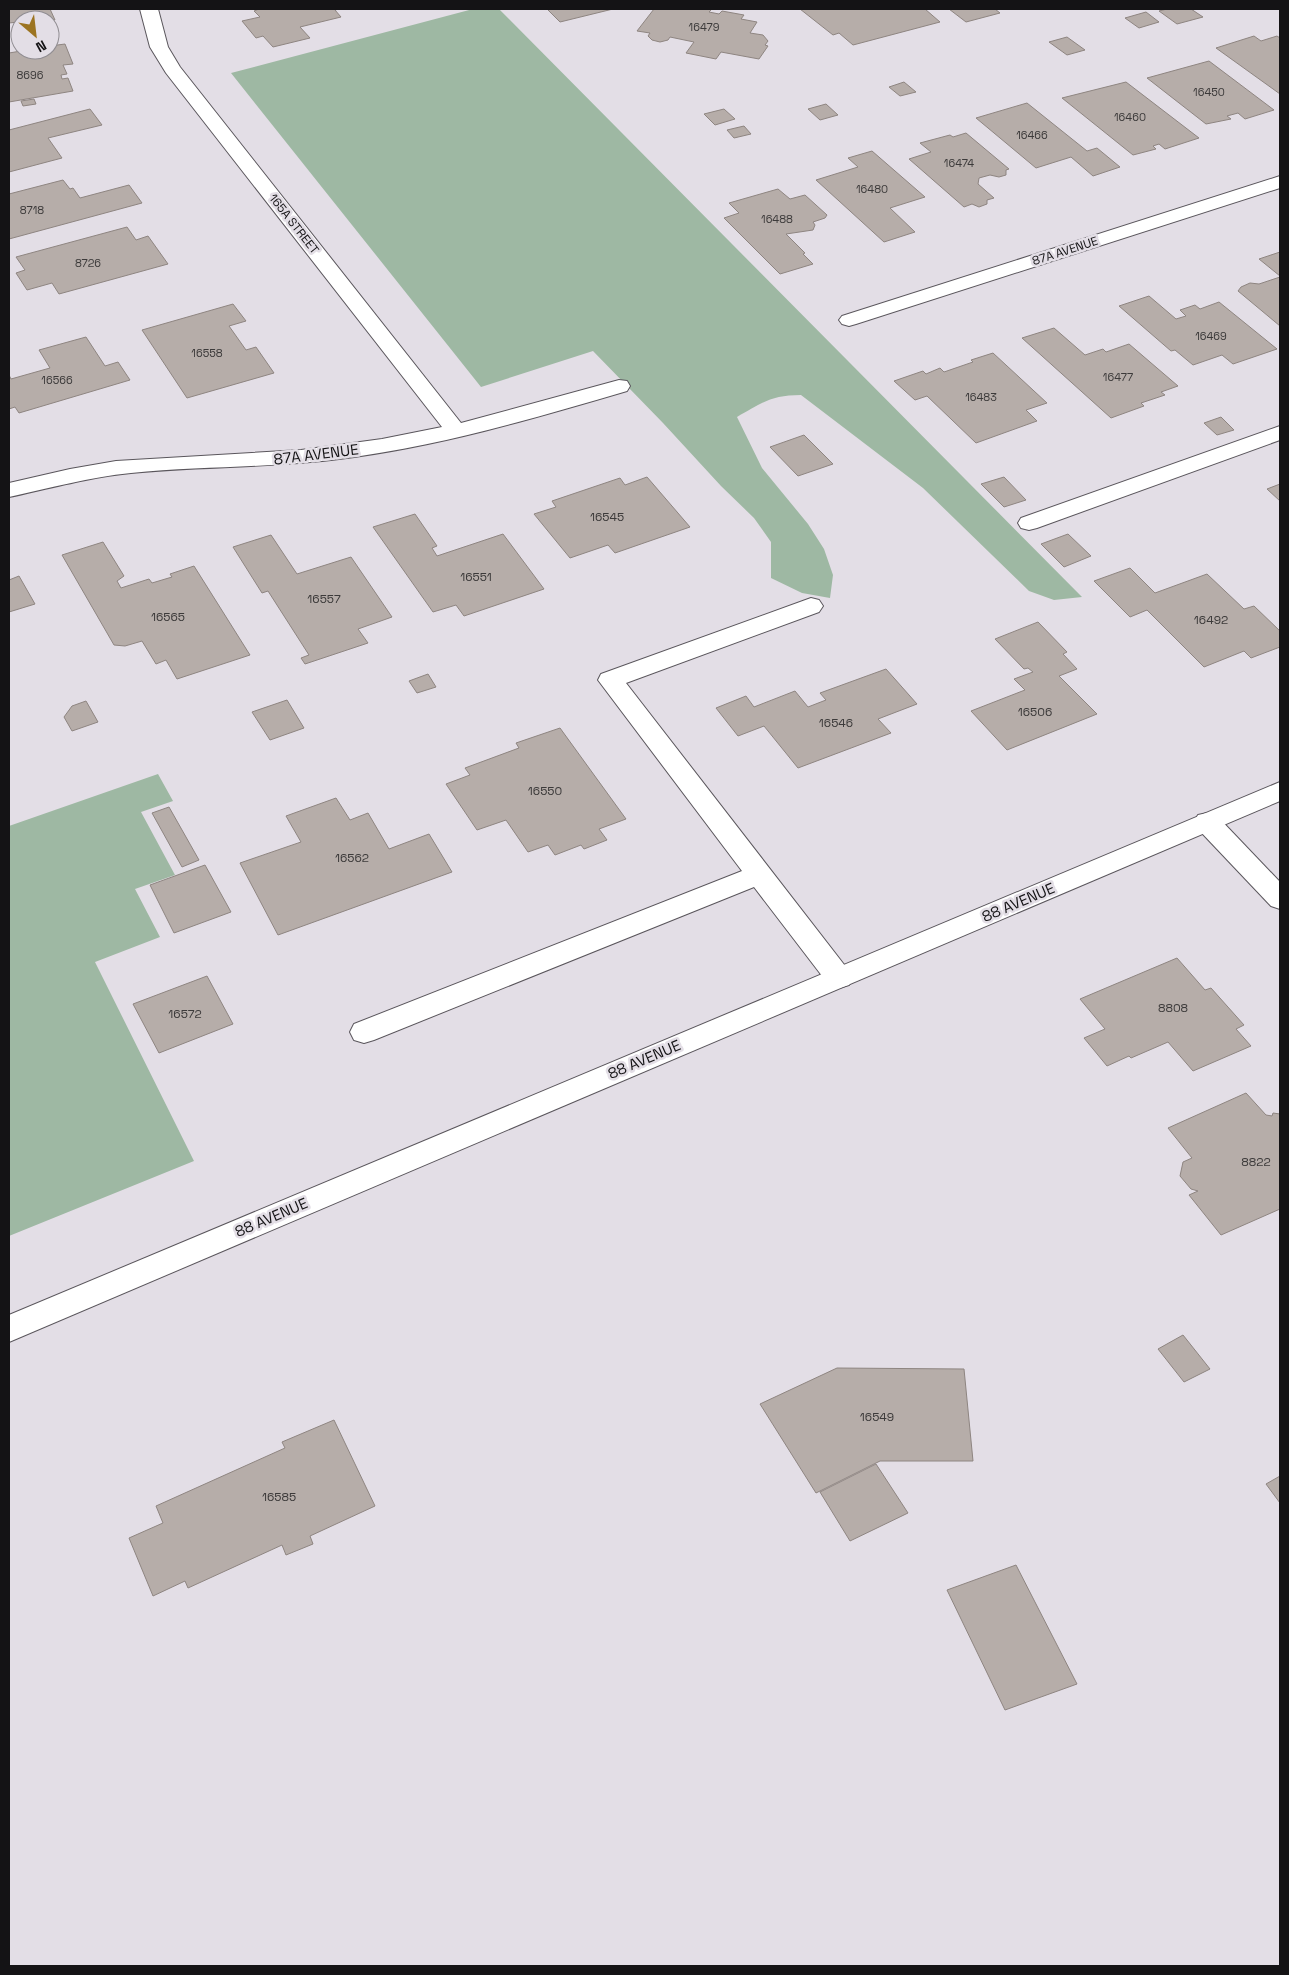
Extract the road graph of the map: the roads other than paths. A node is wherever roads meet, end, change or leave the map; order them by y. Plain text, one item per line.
1 (149, 9) edge
2 (1280, 182) edge
3 (849, 320) dead end
4 (619, 386) dead end
5 (456, 431) junction
6 (1280, 432) edge
7 (9, 490) edge
8 (1029, 523) dead end
9 (811, 606) dead end
10 (1280, 791) edge
11 (1207, 822) junction
12 (760, 874) junction
13 (1280, 899) edge
14 (838, 978) junction
15 (364, 1032) dead end
16 (9, 1328) edge

1 - 5 street, 165A STREET
2 - 3 street, 87A AVENUE
4 - 5 street, 87A AVENUE
5 - 7 street, 87A AVENUE
6 - 8 street
9 - 12 street
10 - 11 street, 88 AVENUE
11 - 13 street
11 - 14 street, 88 AVENUE
12 - 14 street
12 - 15 street
14 - 16 street, 88 AVENUE

